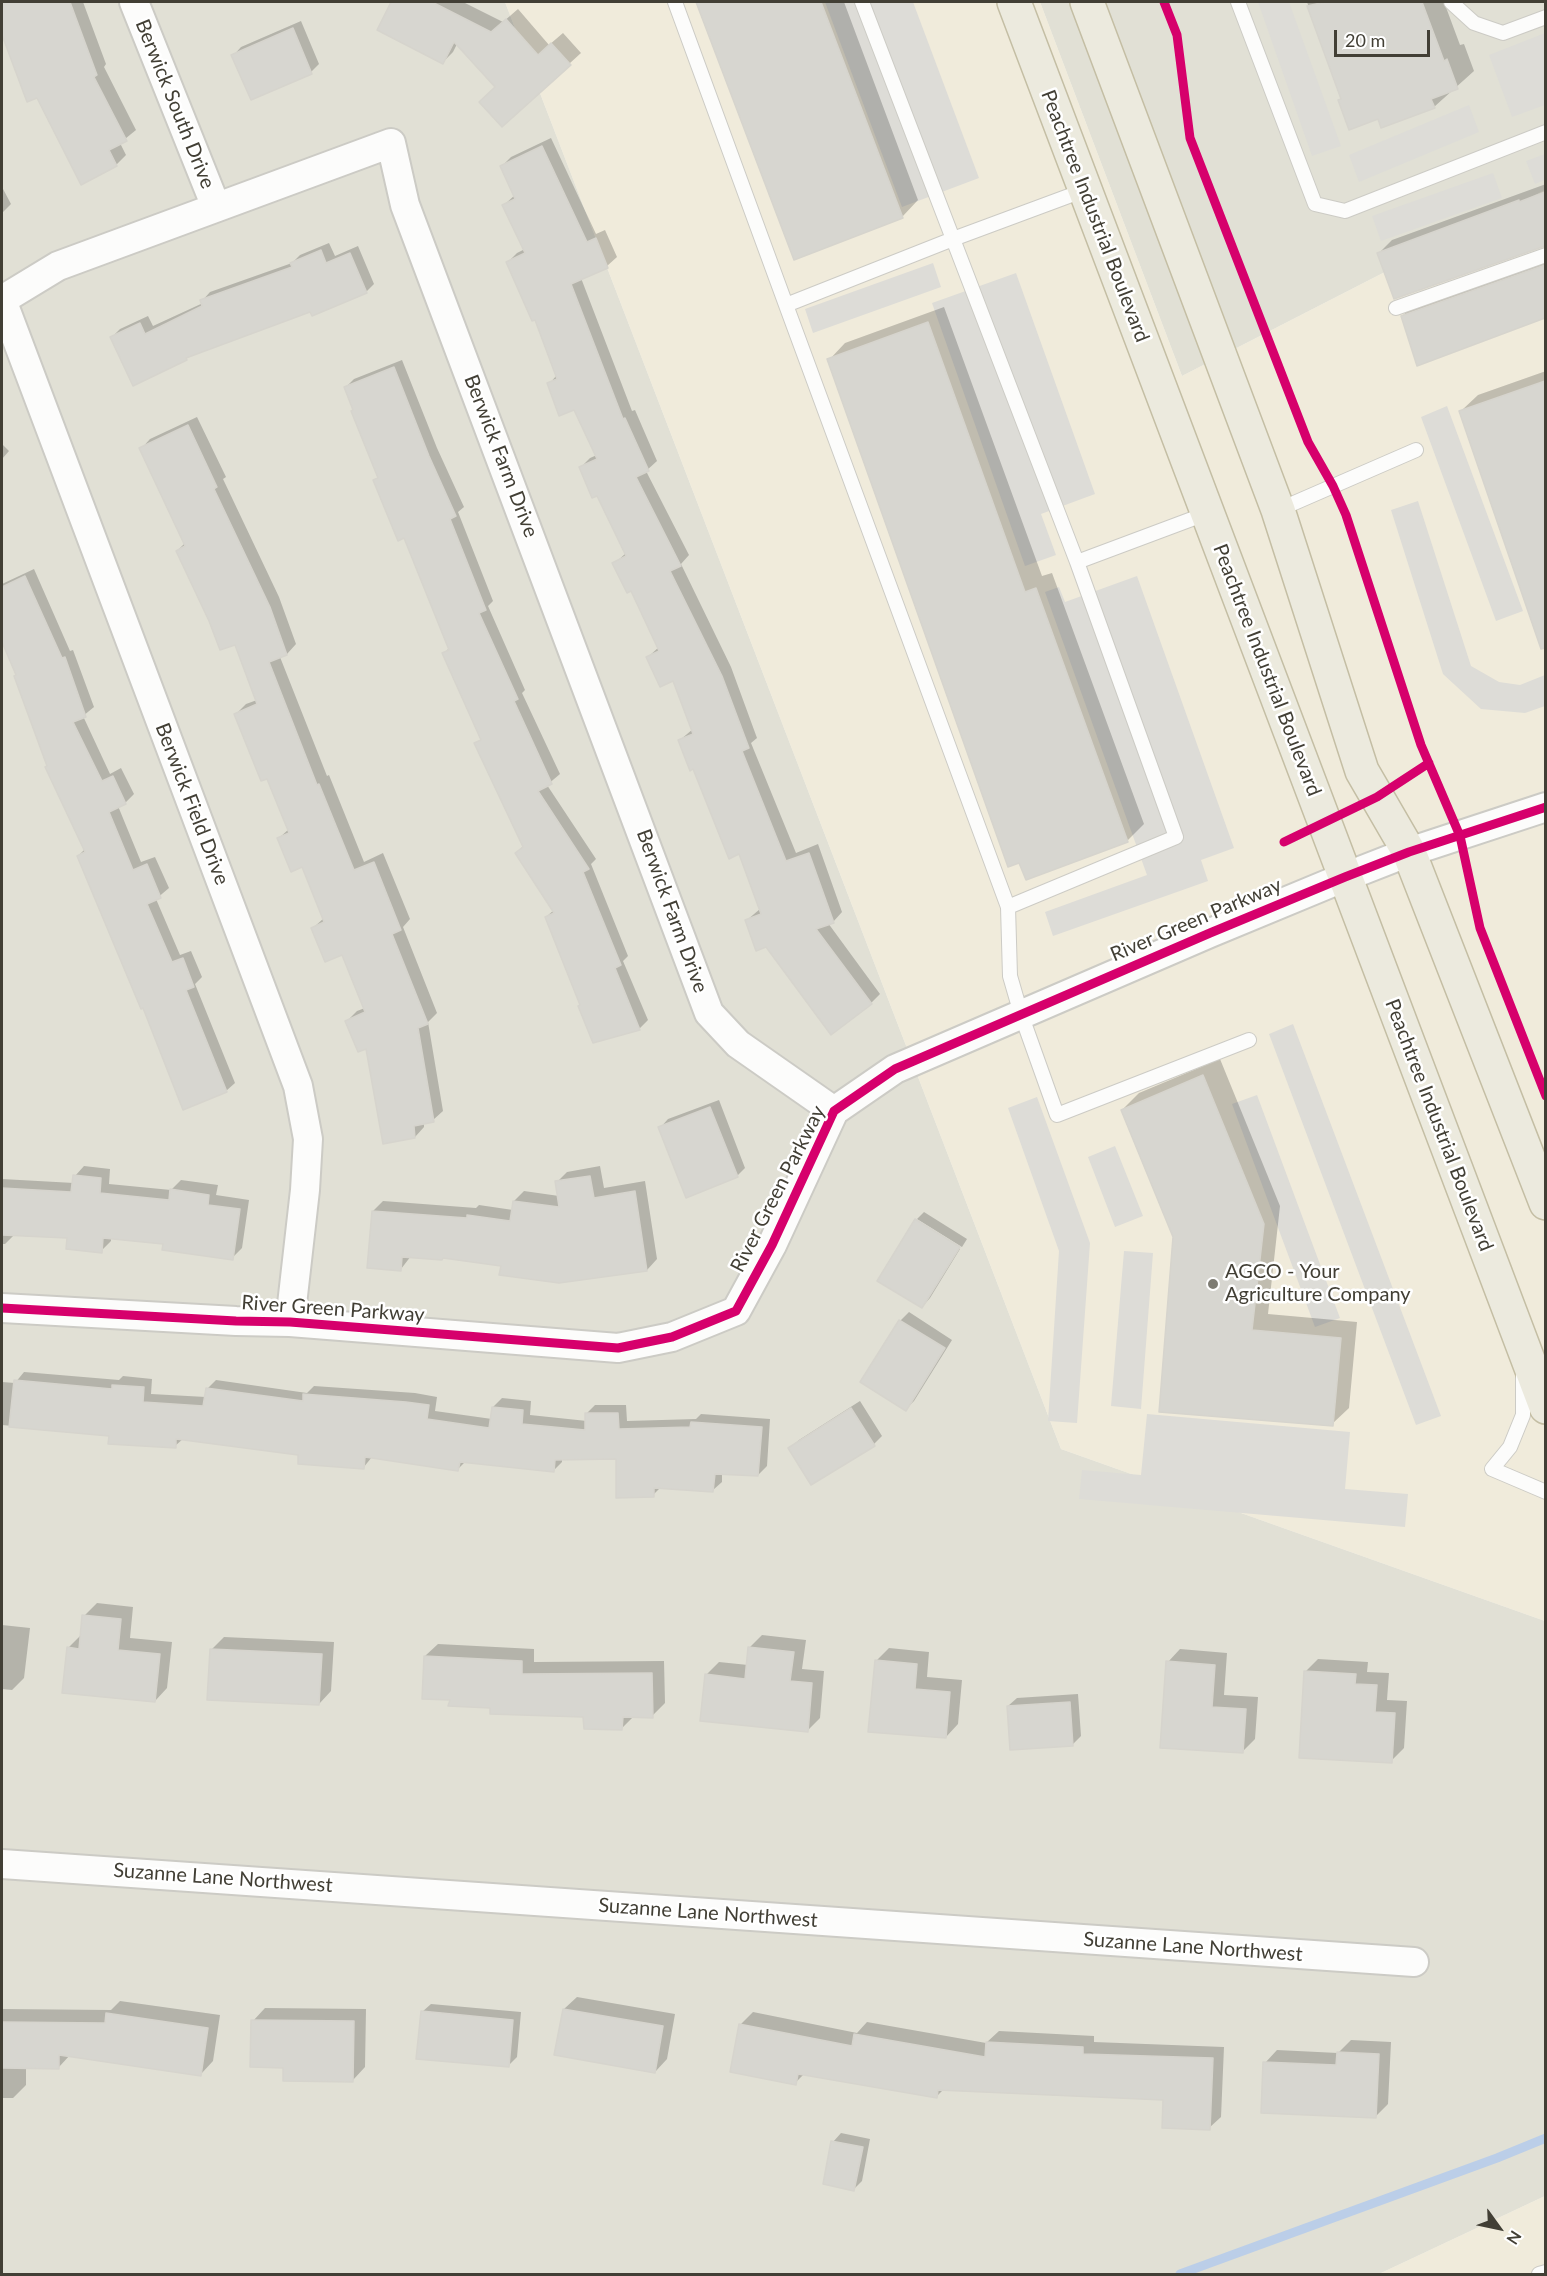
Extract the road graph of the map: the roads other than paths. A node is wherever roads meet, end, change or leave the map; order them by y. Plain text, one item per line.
1 (134, 2) edge
2 (675, 2) edge
3 (862, 2) edge
4 (1014, 2) edge
5 (1087, 2) edge
6 (1238, 2) edge
7 (1451, 2) edge
8 (1545, 17) edge
9 (1545, 132) edge
10 (1085, 190) junction
11 (216, 207) junction
12 (953, 239) junction
13 (1545, 255) edge
14 (2, 300) edge
15 (786, 305) junction
16 (1396, 308) dead end
17 (1416, 450) dead end
18 (1278, 510) junction
19 (1208, 513) junction
20 (1077, 562) junction
21 (1545, 807) edge
22 (1410, 852) junction
23 (1345, 877) junction
24 (1008, 907) junction
25 (1021, 1014) junction
26 (1249, 1040) dead end
27 (834, 1111) junction
28 (1545, 1203) edge
29 (2, 1308) edge
30 (290, 1322) junction
31 (1523, 1347) junction
32 (1545, 1407) edge
33 (1545, 1491) edge
34 (2, 1864) edge
35 (1414, 1962) dead end
36 (1545, 2272) edge
37 (1539, 2274) edge

1 - 11 street, Berwick South Drive
2 - 15 lane
3 - 12 lane
4 - 10 highway, Peachtree Industrial Boulevard
5 - 18 highway
6 - 9 lane
7 - 8 lane
10 - 12 lane
10 - 19 highway, Peachtree Industrial Boulevard
11 - 14 street, Berwick Farm Drive
11 - 27 street, Berwick Farm Drive
12 - 15 lane
12 - 20 lane
13 - 16 lane
14 - 30 street, Berwick Field Drive
15 - 24 lane
17 - 18 lane
18 - 22 highway
19 - 20 lane
19 - 23 highway, Peachtree Industrial Boulevard
20 - 24 lane
21 - 22 street, River Green Parkway
22 - 23 street, River Green Parkway
22 - 28 highway
23 - 25 street, River Green Parkway
23 - 31 highway, Peachtree Industrial Boulevard
24 - 25 lane
25 - 26 lane
25 - 27 street, River Green Parkway
27 - 30 street, River Green Parkway
29 - 30 street, River Green Parkway
31 - 32 highway, Peachtree Industrial Boulevard
31 - 33 lane
34 - 35 street, Suzanne Lane Northwest
36 - 37 lane

